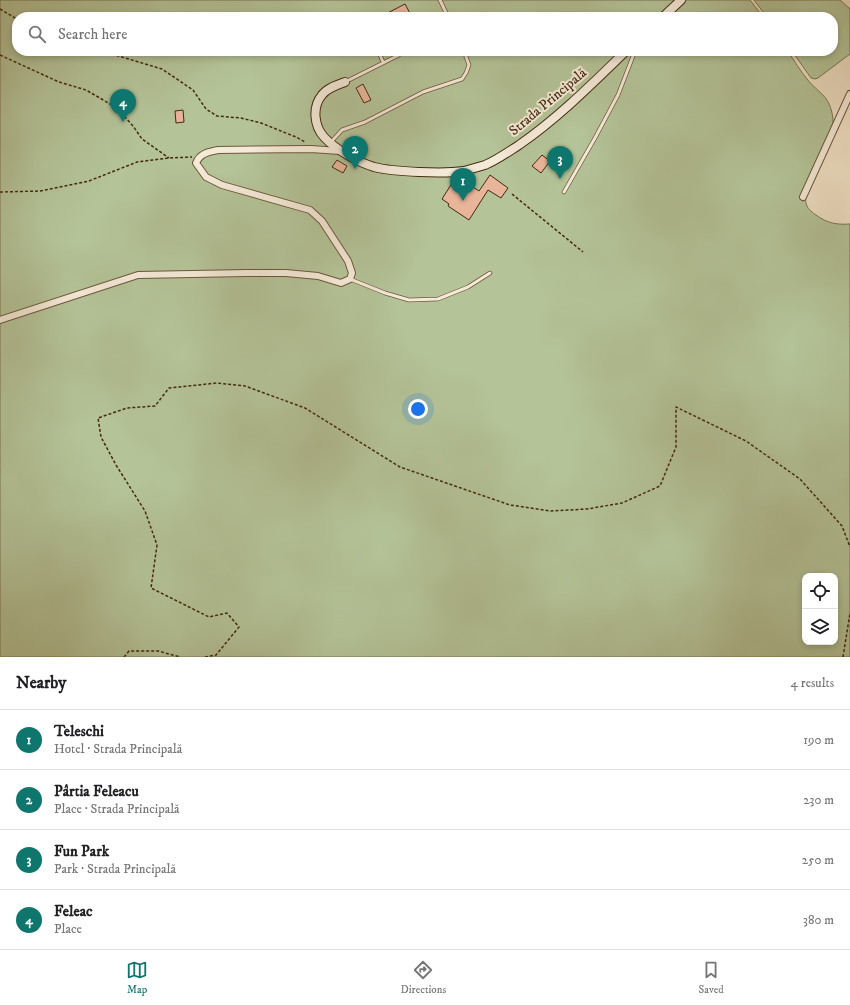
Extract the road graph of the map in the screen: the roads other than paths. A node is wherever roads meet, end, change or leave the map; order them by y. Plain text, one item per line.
1 (440, 0) edge
2 (681, 0) edge
3 (446, 12) edge
4 (668, 12) edge
5 (381, 56) edge
6 (397, 56) edge
7 (466, 56) edge
8 (621, 56) edge
9 (633, 56) edge
10 (383, 62) junction
11 (345, 82) joint
12 (850, 94) edge
13 (330, 142) junction
14 (342, 151) junction
15 (564, 192) dead end
16 (803, 197) dead end
17 (490, 273) dead end
18 (350, 279) junction
19 (0, 320) edge

1 - 3 lane
2 - 4 street
5 - 10 lane
6 - 10 lane
7 - 13 lane
8 - 14 street, Strada Principală
9 - 15 lane
10 - 11 lane
11 - 13 street, Strada Principală
12 - 16 street
13 - 14 street, Strada Principală
14 - 18 street
17 - 18 lane
18 - 19 street

